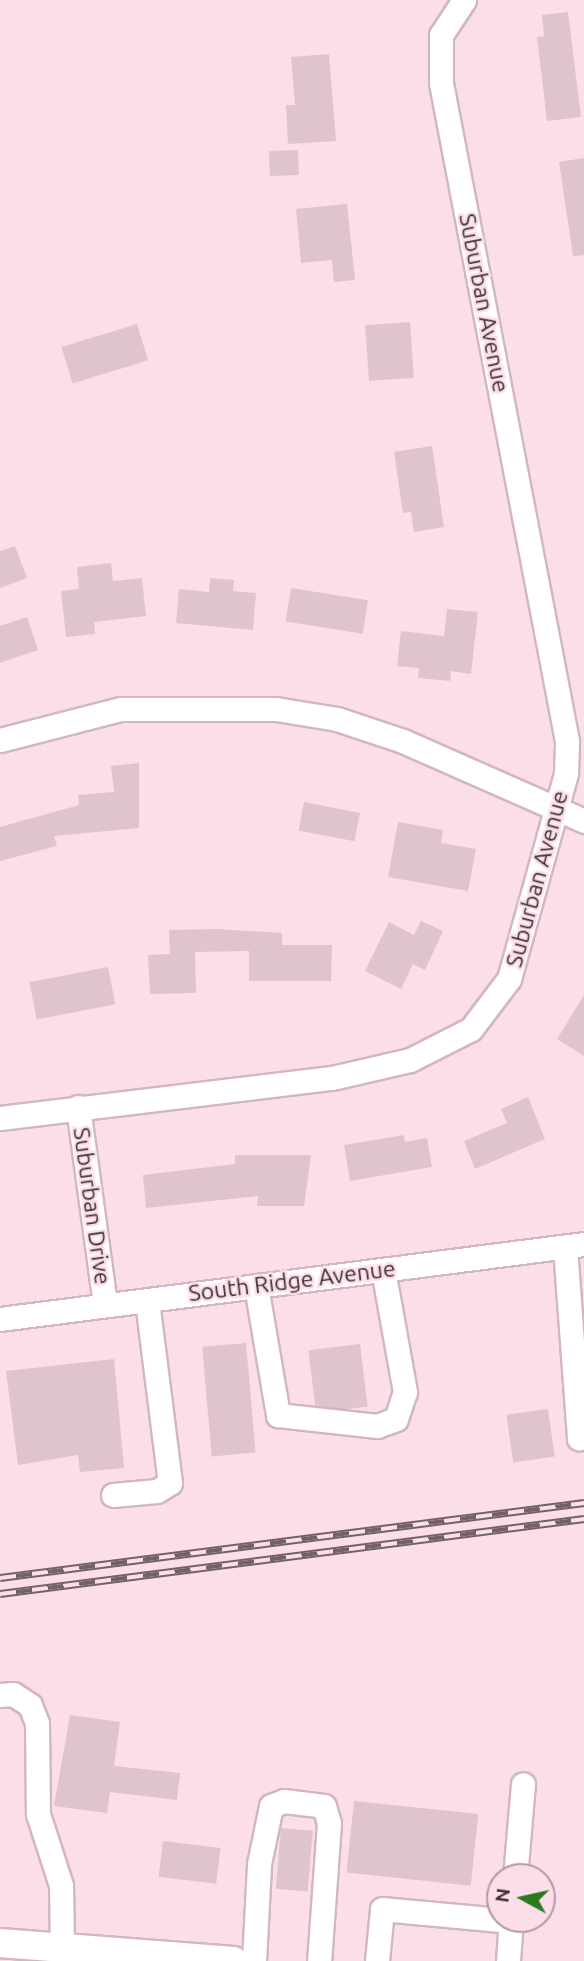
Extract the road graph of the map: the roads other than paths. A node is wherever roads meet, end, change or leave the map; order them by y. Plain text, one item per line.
1 (464, 0) edge
2 (0, 740) edge
3 (555, 810) junction
4 (584, 821) edge
5 (78, 1107) junction
6 (0, 1118) edge
7 (574, 1246) edge
8 (383, 1270) junction
9 (256, 1286) junction
10 (147, 1300) junction
11 (106, 1305) junction
12 (0, 1319) edge
13 (579, 1438) dead end
14 (113, 1495) dead end
15 (0, 1695) edge
16 (523, 1784) dead end
17 (516, 1863) edge
18 (486, 1918) edge
19 (510, 1933) edge
20 (0, 1943) edge
21 (62, 1948) junction
22 (233, 1961) edge
23 (254, 1961) edge
24 (319, 1961) edge
25 (377, 1961) edge
26 (508, 1961) edge

1 - 3 street, Suburban Avenue
2 - 3 street
3 - 4 street
3 - 5 street, Suburban Avenue
5 - 6 street, Suburban Avenue
5 - 11 street, Suburban Drive
7 - 8 street, South Ridge Avenue
7 - 13 street
8 - 9 street, South Ridge Avenue
8 - 9 street
9 - 10 street, South Ridge Avenue
10 - 11 street, South Ridge Avenue
10 - 14 street
11 - 12 street, South Ridge Avenue
15 - 21 street
16 - 17 street
18 - 25 street
19 - 26 street
20 - 21 main road
21 - 22 main road
23 - 24 street

